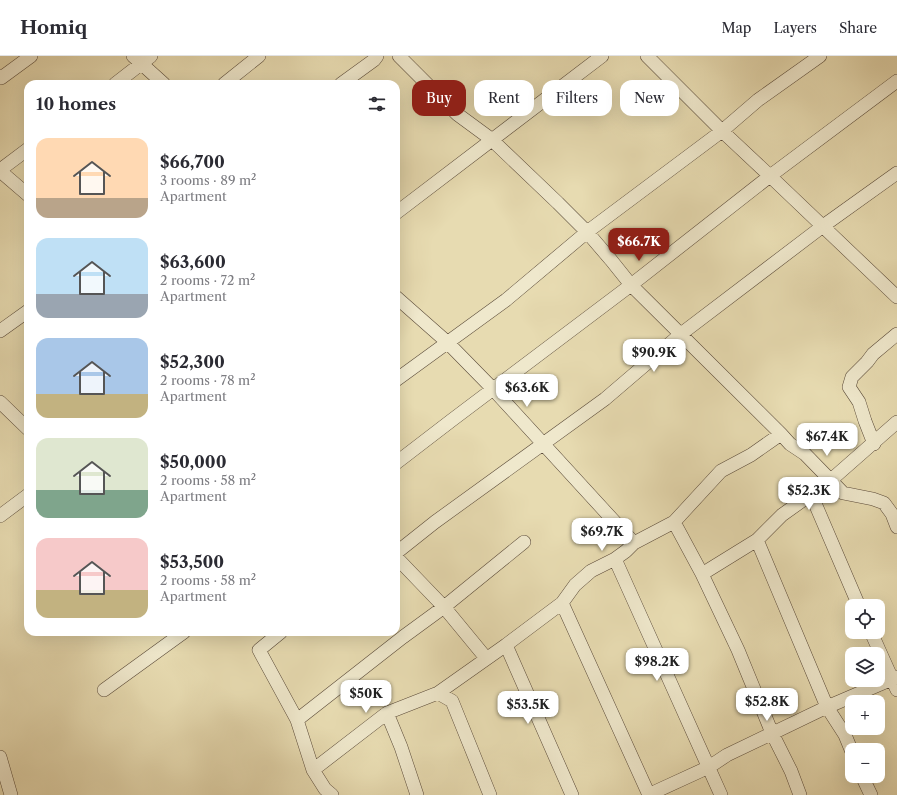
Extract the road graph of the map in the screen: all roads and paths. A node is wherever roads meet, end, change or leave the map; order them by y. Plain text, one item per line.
1 (31, 56) edge
2 (259, 56) edge
3 (377, 56) edge
4 (399, 56) edge
5 (602, 56) edge
6 (648, 56) edge
7 (820, 56) edge
8 (142, 58) edge
9 (0, 78) edge
10 (119, 80) edge
11 (161, 80) edge
12 (229, 80) edge
13 (346, 80) edge
14 (897, 81) edge
15 (722, 131) junction
16 (492, 139) junction
17 (24, 152) edge
18 (0, 171) edge
19 (897, 173) edge
20 (770, 176) junction
21 (24, 192) edge
22 (400, 209) edge
23 (823, 226) junction
24 (587, 232) junction
25 (631, 285) junction
26 (897, 297) edge
27 (400, 300) edge
28 (24, 313) edge
29 (0, 331) edge
30 (680, 334) junction
31 (897, 334) edge
32 (448, 342) junction
33 (400, 377) edge
34 (493, 389) junction
35 (0, 402) edge
36 (897, 422) edge
37 (24, 425) edge
38 (781, 434) junction
39 (544, 444) junction
40 (874, 444) junction
41 (400, 460) edge
42 (831, 480) junction
43 (811, 494) junction
44 (24, 497) edge
45 (0, 516) edge
46 (674, 522) junction
47 (897, 527) edge
48 (757, 540) junction
49 (524, 542) dead end
50 (634, 543) junction
51 (400, 550) edge
52 (615, 559) junction
53 (400, 561) edge
54 (702, 574) junction
55 (856, 599) edge
56 (562, 603) junction
57 (444, 607) junction
58 (178, 636) edge
59 (276, 636) edge
60 (874, 639) edge
61 (506, 644) junction
62 (486, 658) junction
63 (895, 682) edge
64 (104, 690) dead end
65 (438, 693) junction
66 (828, 707) junction
67 (387, 713) junction
68 (297, 720) junction
69 (772, 733) junction
70 (848, 743) edge
71 (0, 757) edge
72 (709, 767) junction
73 (313, 770) junction
74 (865, 783) edge
75 (325, 793) edge
76 (11, 795) edge
77 (417, 795) edge
78 (490, 795) edge
79 (572, 795) edge
80 (649, 795) edge
81 (721, 795) edge
82 (800, 795) edge
83 (871, 795) edge

1 - 9 street
2 - 12 street
3 - 13 street
4 - 16 street
5 - 16 street
6 - 15 street
7 - 15 street
8 - 10 street
8 - 11 street
14 - 20 street
15 - 20 street
15 - 24 street
16 - 22 street
16 - 24 street
17 - 18 street
18 - 21 street
19 - 23 street
20 - 23 street
20 - 25 street
23 - 26 street
23 - 30 street
24 - 25 street
24 - 32 street
25 - 30 street
25 - 34 street
27 - 32 street
28 - 29 street
30 - 38 street
30 - 39 street
31 - 40 street
32 - 33 street
32 - 34 street
34 - 39 street
34 - 41 street
35 - 37 street
36 - 40 street
38 - 42 street
38 - 46 street
39 - 50 street
39 - 51 street
40 - 42 street
42 - 43 street
42 - 47 street
43 - 48 street
43 - 55 street
44 - 45 street
46 - 50 street
46 - 54 street
48 - 54 street
48 - 66 street
49 - 57 street
50 - 52 street
52 - 56 street
52 - 72 street
53 - 57 street
54 - 69 street
56 - 61 street
56 - 80 street
57 - 62 street
57 - 68 street
58 - 64 street
59 - 68 street
60 - 63 street
61 - 62 street
61 - 79 street
62 - 65 street
63 - 66 street
65 - 67 street
65 - 78 street
66 - 69 street
66 - 70 street
67 - 73 street
67 - 77 street
68 - 73 street
69 - 72 street
69 - 82 street
71 - 76 street
72 - 80 street
72 - 81 street
73 - 75 street
74 - 83 street

